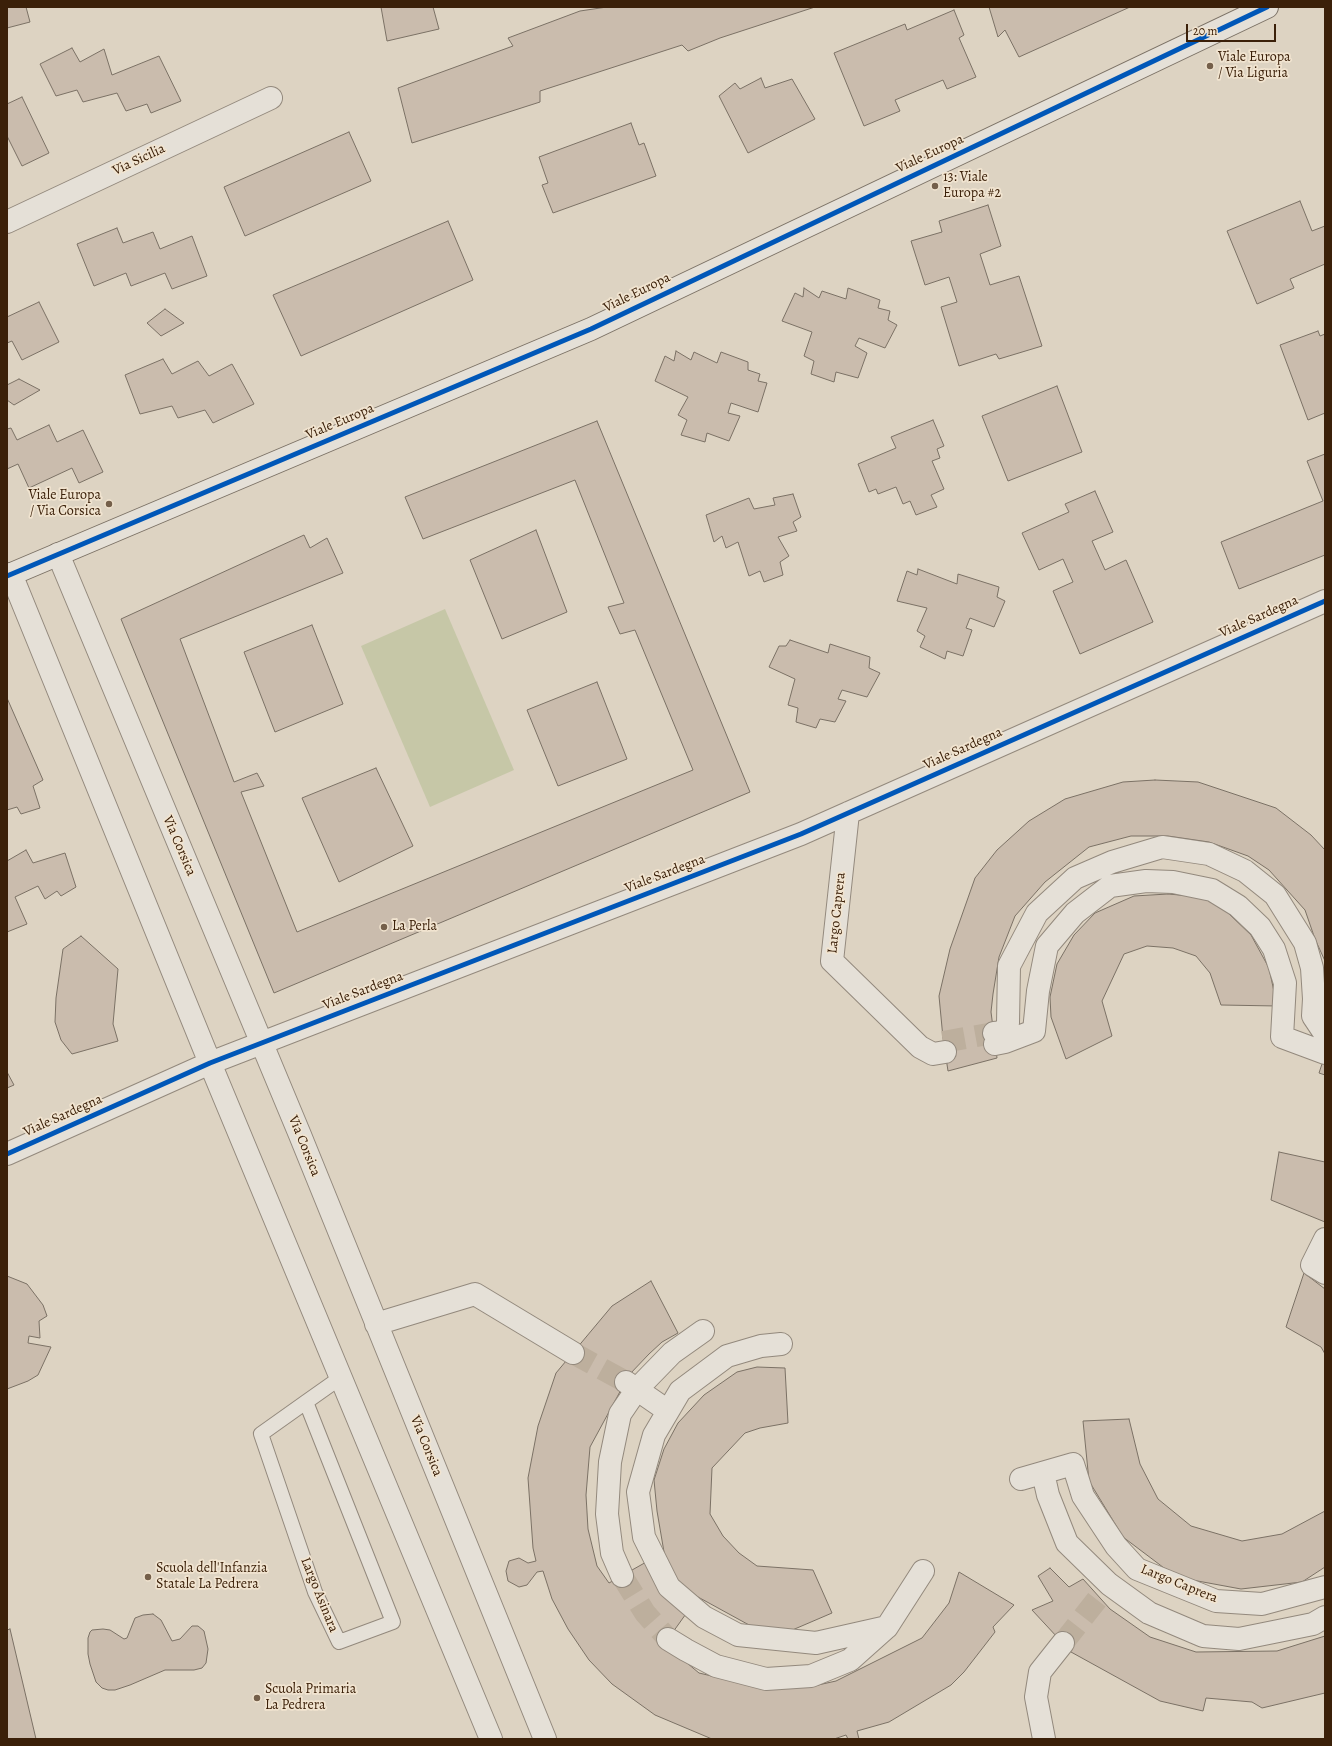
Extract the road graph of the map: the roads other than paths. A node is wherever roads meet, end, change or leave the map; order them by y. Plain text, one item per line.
1 (1267, 7) edge
2 (271, 98) dead end
3 (7, 222) edge
4 (58, 554) junction
5 (9, 575) edge
6 (1325, 601) edge
7 (848, 813) junction
8 (1325, 1034) edge
9 (262, 1043) junction
10 (944, 1047) tunnel mouth
11 (1325, 1052) edge
12 (210, 1063) junction
13 (7, 1154) edge
14 (1325, 1239) edge
15 (1325, 1273) edge
16 (376, 1324) junction
17 (703, 1331) dead end
18 (781, 1344) dead end
19 (573, 1353) tunnel mouth
20 (340, 1378) junction
21 (631, 1386) junction
22 (306, 1402) junction
23 (668, 1411) junction
24 (1044, 1473) junction
25 (1021, 1479) dead end
26 (1130, 1561) junction
27 (923, 1571) dead end
28 (622, 1576) tunnel mouth
29 (1325, 1587) edge
30 (1104, 1591) junction
31 (1325, 1617) edge
32 (887, 1627) junction
33 (668, 1639) tunnel mouth
34 (1063, 1643) tunnel mouth
35 (491, 1739) edge
36 (545, 1739) edge
37 (1044, 1739) edge

1 - 4 street, Viale Europa
2 - 3 street, Via Sicilia
4 - 5 street, Viale Europa
4 - 9 street, Via Corsica
5 - 12 street
6 - 7 street, Viale Sardegna
7 - 9 street, Viale Sardegna
7 - 10 street, Largo Caprera
8 - 11 street
9 - 12 street, Viale Sardegna
9 - 16 street, Via Corsica
12 - 13 street, Viale Sardegna
12 - 20 street
14 - 15 street
16 - 19 street
16 - 36 street, Via Corsica
17 - 21 street
18 - 23 street
20 - 22 lane, Largo Asinara
20 - 35 street
21 - 23 street
21 - 28 street
22 - 22 lane, Largo Asinara
23 - 32 street
24 - 25 street
24 - 26 street, Largo Caprera
24 - 30 street
26 - 29 street, Largo Caprera
26 - 30 street, Largo Caprera
27 - 32 street
30 - 31 street
32 - 33 street
34 - 37 street

